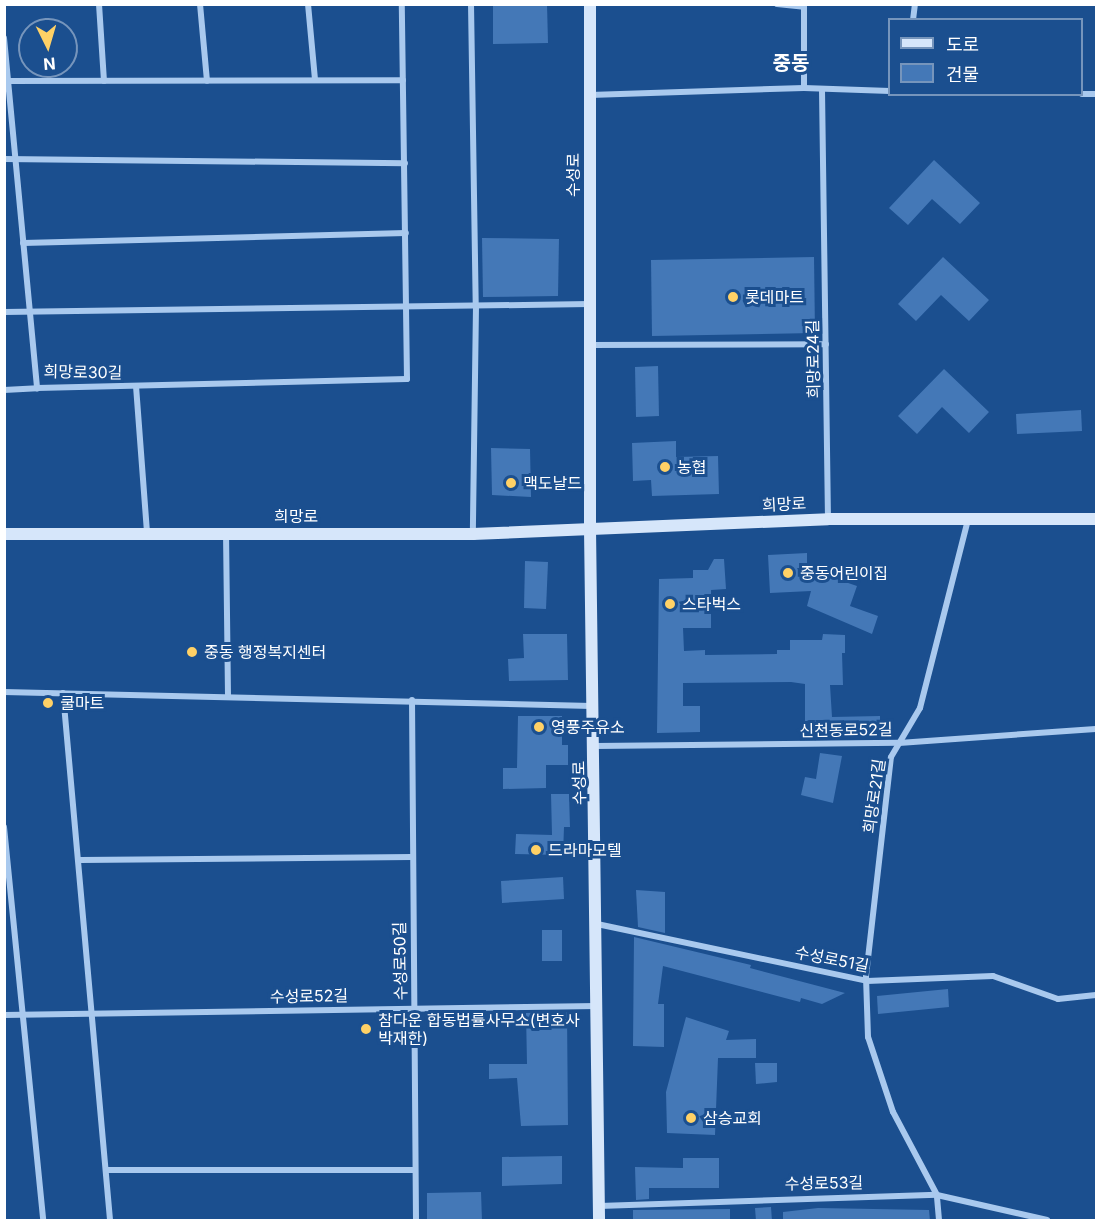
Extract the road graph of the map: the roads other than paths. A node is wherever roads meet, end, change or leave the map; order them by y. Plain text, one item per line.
1 (99, 4) edge
2 (200, 4) edge
3 (308, 4) edge
4 (402, 4) edge
5 (471, 4) edge
6 (590, 4) edge
7 (777, 4) edge
8 (4, 38) edge
9 (315, 80) junction
10 (404, 80) junction
11 (8, 81) junction
12 (104, 81) junction
13 (207, 81) junction
14 (804, 88) junction
15 (822, 90) junction
16 (888, 91) edge
17 (590, 95) junction
18 (4, 159) edge
19 (15, 159) junction
20 (405, 163) junction
21 (406, 233) junction
22 (23, 243) junction
23 (590, 304) junction
24 (406, 305) junction
25 (476, 306) junction
26 (4, 312) edge
27 (29, 312) junction
28 (826, 344) junction
29 (590, 345) junction
30 (136, 386) junction
31 (37, 388) junction
32 (4, 390) edge
33 (828, 519) junction
34 (968, 519) junction
35 (1096, 519) edge
36 (590, 530) junction
37 (147, 532) junction
38 (226, 532) junction
39 (4, 534) edge
40 (473, 534) junction
41 (4, 692) edge
42 (63, 693) junction
43 (228, 696) junction
44 (412, 700) junction
45 (593, 706) junction
46 (1096, 729) edge
47 (899, 743) junction
48 (595, 746) junction
49 (4, 827) edge
50 (412, 857) junction
51 (80, 860) junction
52 (597, 924) junction
53 (867, 981) junction
54 (1096, 995) edge
55 (597, 1006) junction
56 (414, 1008) junction
57 (91, 1012) junction
58 (4, 1015) edge
59 (22, 1016) junction
60 (106, 1170) junction
61 (415, 1170) junction
62 (937, 1195) junction
63 (599, 1206) junction
64 (43, 1221) edge
65 (110, 1221) edge
66 (416, 1221) edge
67 (599, 1221) edge
68 (939, 1221) edge
69 (1047, 1221) edge

1 - 12 street
2 - 13 street
3 - 9 street
4 - 10 street
5 - 25 street
6 - 17 main road, 수성로
7 - 14 street
8 - 11 street, 희망로30길
9 - 10 street
9 - 13 street
10 - 20 street
11 - 12 street
11 - 19 street, 희망로30길
12 - 13 street
14 - 15 street
14 - 17 street
15 - 16 street
15 - 28 street, 희망로24길
17 - 23 main road, 수성로
18 - 19 street
19 - 20 street
19 - 22 street, 희망로30길
20 - 21 street
21 - 22 street
21 - 24 street
22 - 27 street, 희망로30길
23 - 25 street
23 - 29 main road, 수성로
24 - 25 street
24 - 27 street
24 - 30 street
25 - 40 street
26 - 27 street
27 - 31 street, 희망로30길
28 - 29 street
28 - 33 street, 희망로24길
29 - 36 main road, 수성로
30 - 31 street, 희망로30길
30 - 37 street, 희망로30길
31 - 32 street
33 - 34 main road, 희망로
33 - 36 main road, 희망로
34 - 35 main road, 희망로
34 - 47 street, 희망로21길
36 - 40 main road, 희망로
36 - 45 main road, 수성로
37 - 38 main road, 희망로
37 - 39 main road, 희망로
38 - 40 main road, 희망로
38 - 43 street
41 - 42 street
42 - 43 street
42 - 51 street
43 - 44 street
44 - 45 street
44 - 50 street, 수성로50길
45 - 48 main road, 수성로
46 - 47 street, 신천동로52길
47 - 48 street, 신천동로52길
47 - 53 street, 희망로21길
48 - 52 main road, 수성로
49 - 59 street
50 - 51 street
50 - 56 street, 수성로50길
51 - 57 street
52 - 53 street, 수성로51길
52 - 55 main road, 수성로
53 - 54 street, 수성로51길
53 - 62 street, 희망로21길
55 - 56 street, 수성로52길
55 - 63 main road, 수성로
56 - 57 street, 수성로52길
56 - 61 street, 수성로50길
57 - 59 street, 수성로52길
57 - 60 street
58 - 59 street, 수성로52길
59 - 64 street
60 - 61 street
60 - 65 street
61 - 66 street, 수성로50길
62 - 63 street, 수성로53길
62 - 68 street
62 - 69 street, 수성로53길
63 - 67 main road, 수성로

